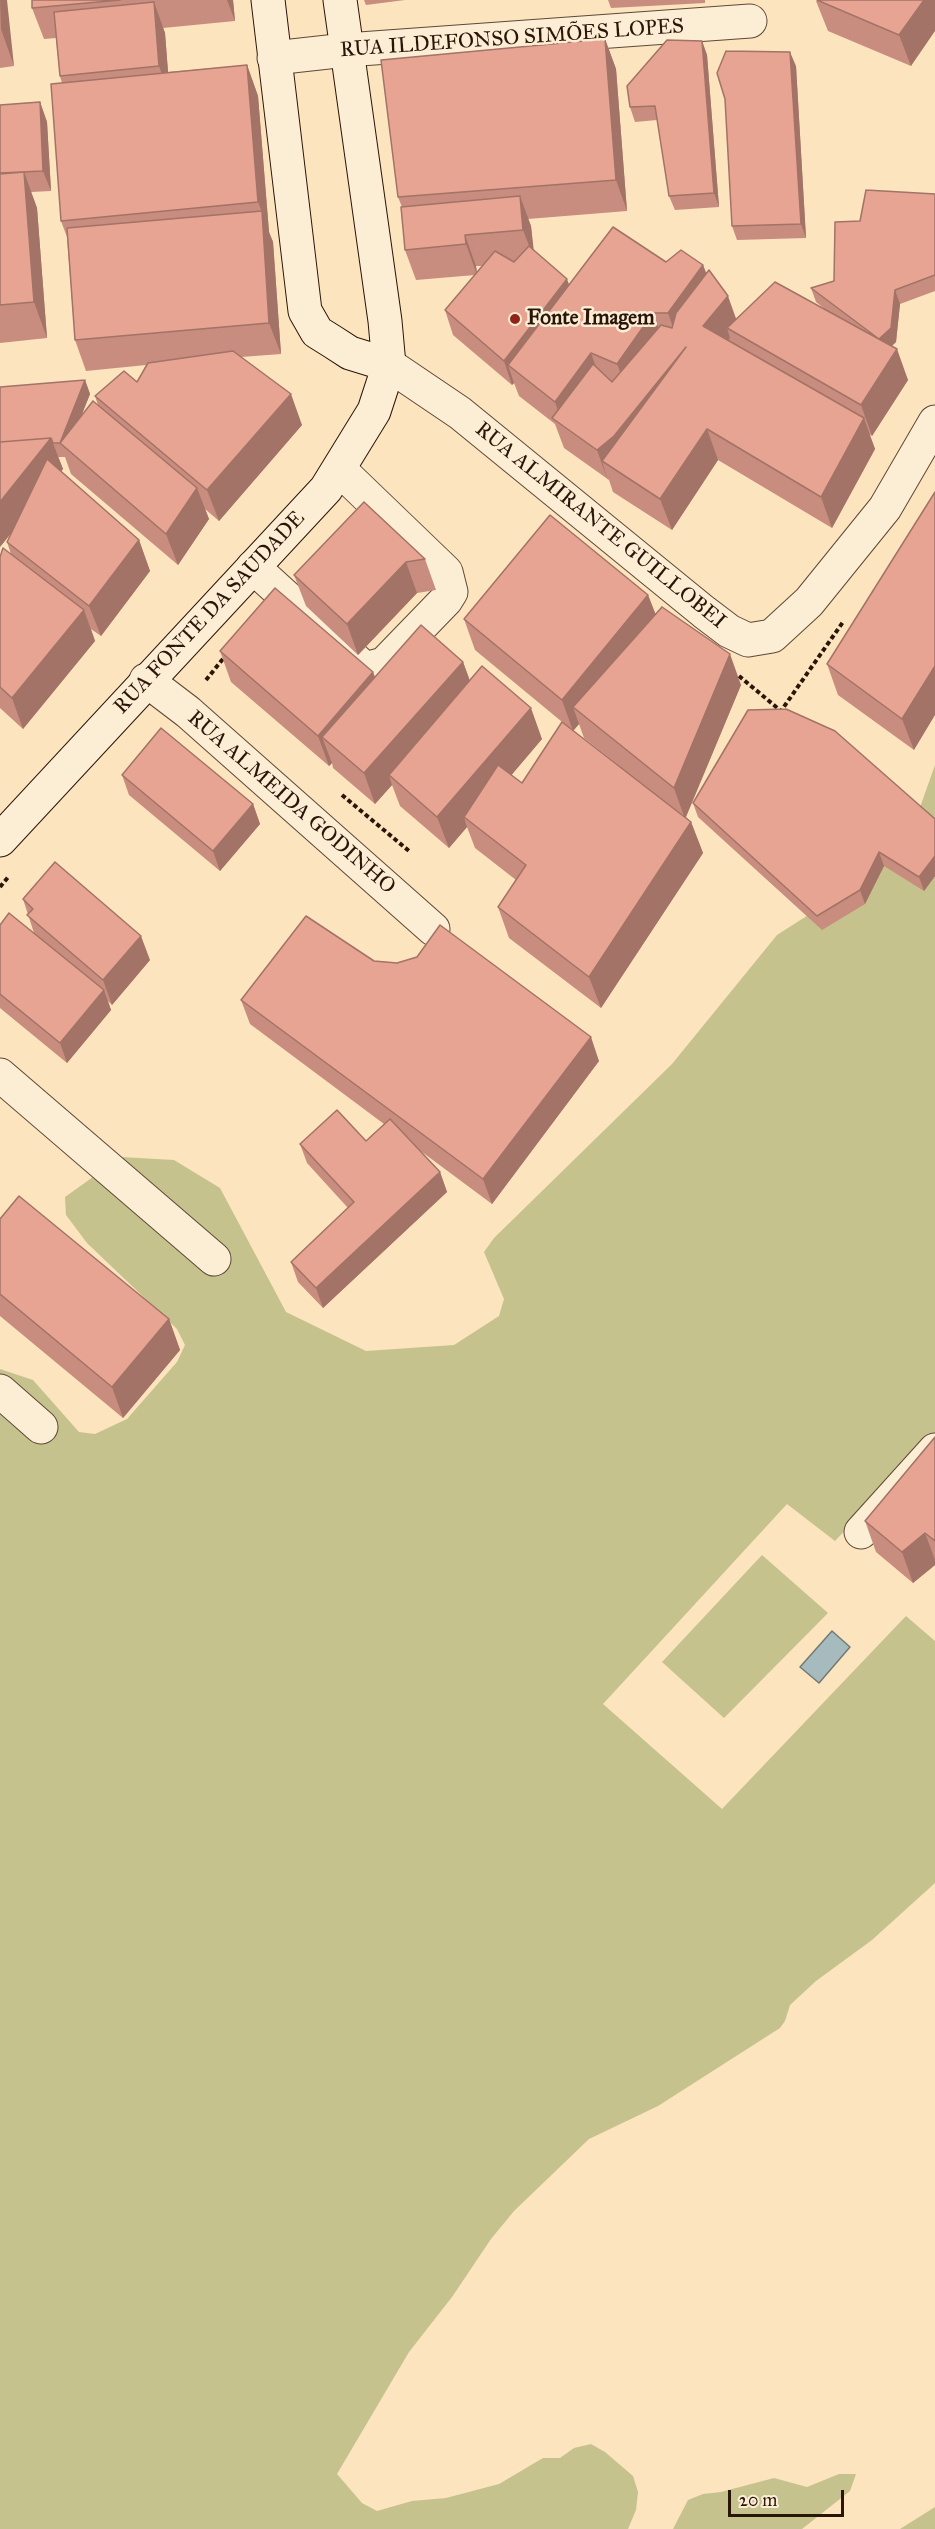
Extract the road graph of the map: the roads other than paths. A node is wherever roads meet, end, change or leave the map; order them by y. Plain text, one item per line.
1 (268, 0) edge
2 (340, 0) edge
3 (750, 21) dead end
4 (346, 50) junction
5 (274, 58) junction
6 (388, 365) junction
7 (935, 422) edge
8 (340, 470) junction
9 (253, 567) junction
10 (146, 680) junction
11 (0, 840) edge
12 (433, 929) dead end
13 (0, 1075) edge
14 (214, 1259) dead end
15 (0, 1391) edge
16 (41, 1427) dead end
17 (935, 1450) edge
18 (861, 1532) dead end

1 - 5 street
2 - 4 street, RUA FONTE DA SAUDADE
3 - 4 street, RUA ILDEFONSO SIMÕES LOPES
4 - 5 street, RUA ILDEFONSO SIMÕES LOPES
4 - 6 street, RUA FONTE DA SAUDADE
5 - 6 street
6 - 7 street, RUA ALMIRANTE GUILLOBEI
6 - 8 street, RUA FONTE DA SAUDADE
8 - 9 street, RUA FONTE DA SAUDADE
8 - 9 street
9 - 10 street, RUA FONTE DA SAUDADE
10 - 11 street, RUA FONTE DA SAUDADE
10 - 12 street, RUA ALMEIDA GODINHO
13 - 14 street
15 - 16 street
17 - 18 street

